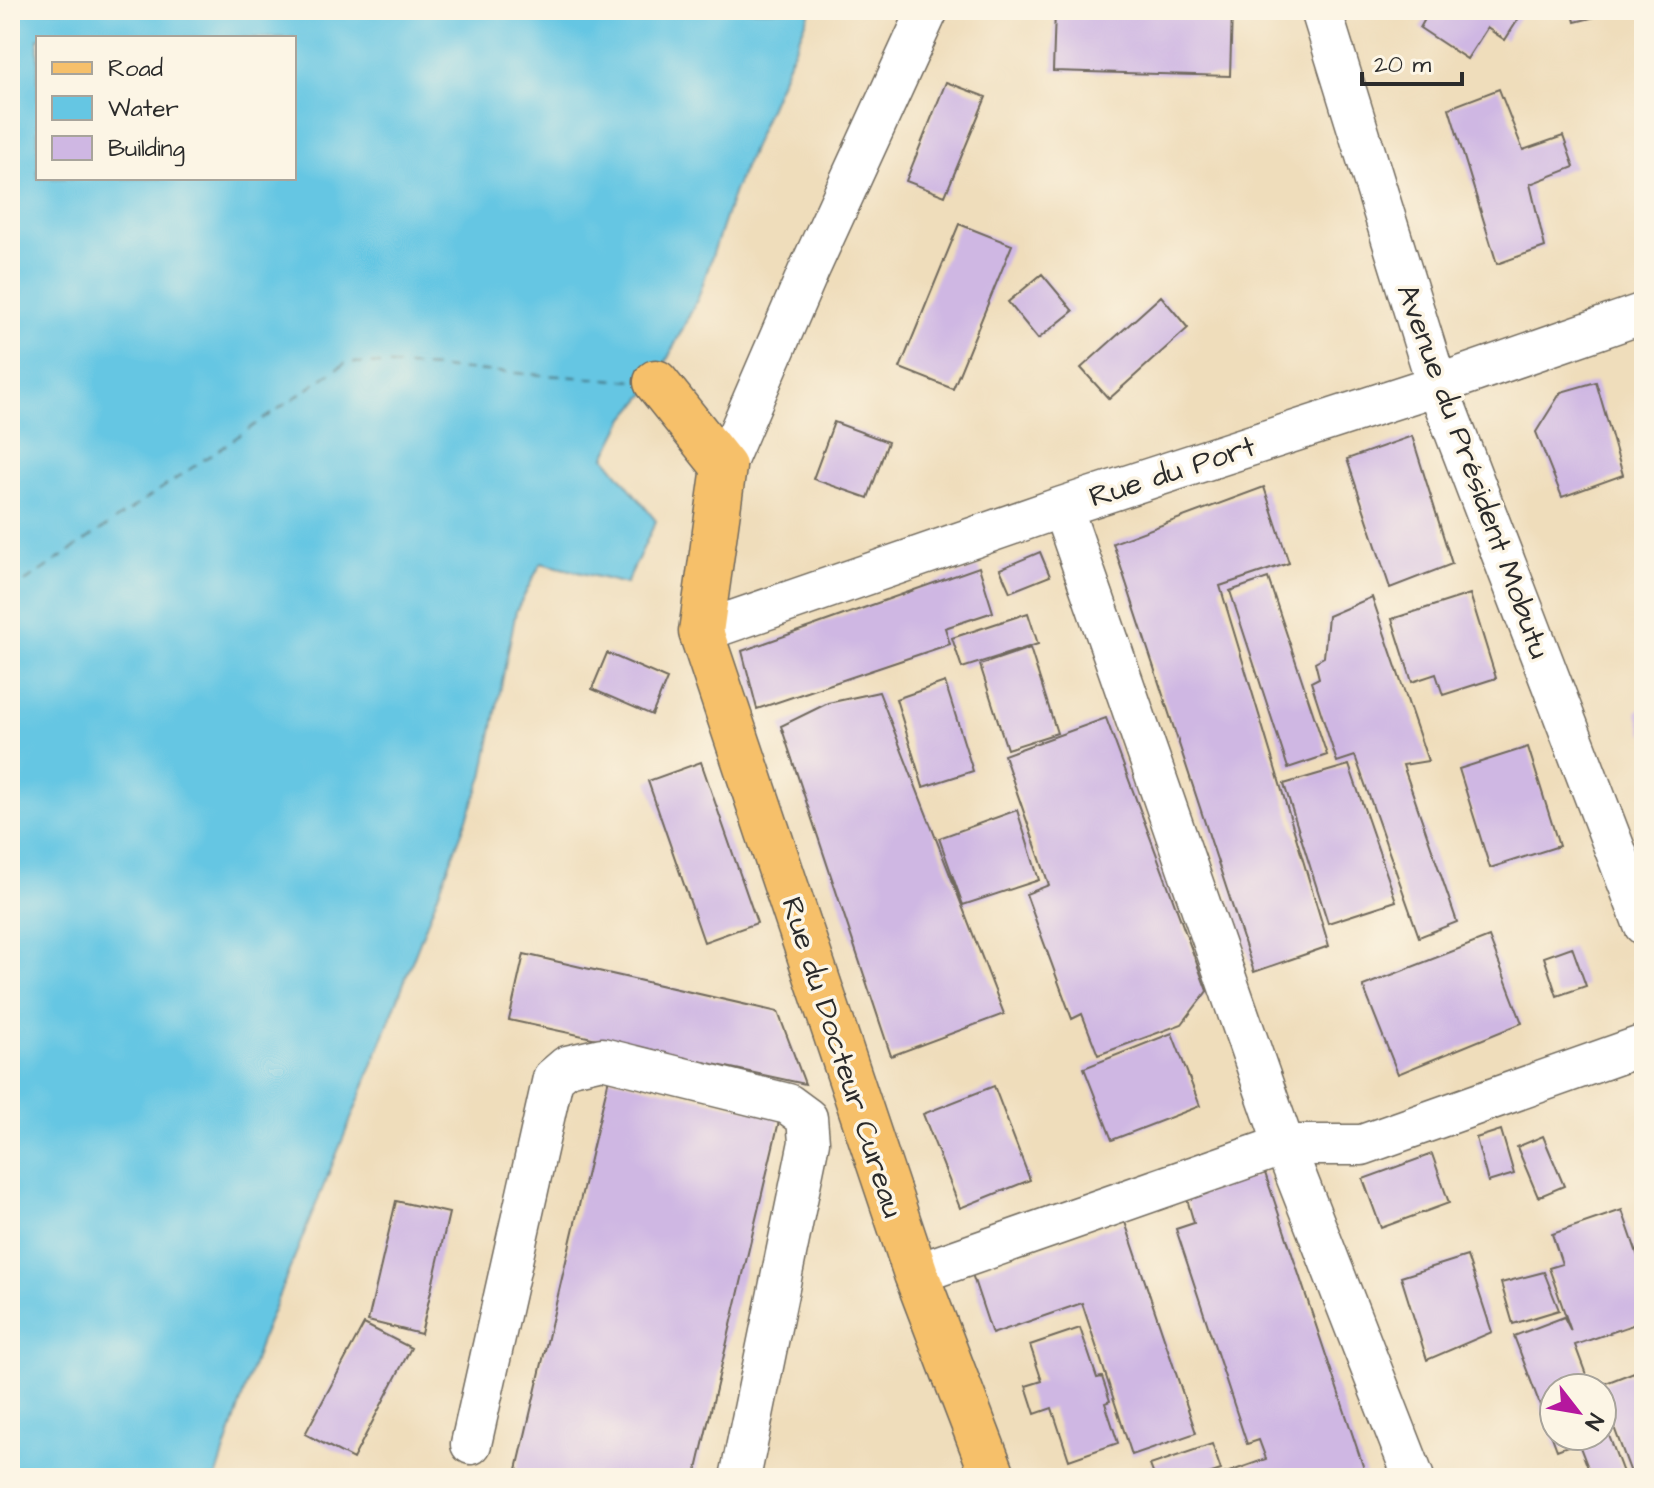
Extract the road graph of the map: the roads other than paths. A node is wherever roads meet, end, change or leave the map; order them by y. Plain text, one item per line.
1 (928, 10) edge
2 (1321, 10) edge
3 (1644, 313) edge
4 (656, 382) dead end
5 (1437, 385) junction
6 (724, 467) junction
7 (1062, 507) junction
8 (701, 632) junction
9 (1644, 925) edge
10 (1644, 1045) edge
11 (1284, 1145) junction
12 (916, 1274) junction
13 (471, 1444) dead end
14 (740, 1478) edge
15 (994, 1478) edge
16 (1414, 1478) edge

1 - 6 street
2 - 5 street, Avenue du Président Mobutu
3 - 5 street, Rue du Port
4 - 6 main road
5 - 7 street, Rue du Port
5 - 9 street, Avenue du Président Mobutu
6 - 8 main road
7 - 8 street, Rue du Port
7 - 11 street
8 - 12 main road, Rue du Docteur Cureau
10 - 11 street
11 - 12 street
11 - 16 street
12 - 15 main road, Rue du Docteur Cureau
13 - 14 street

